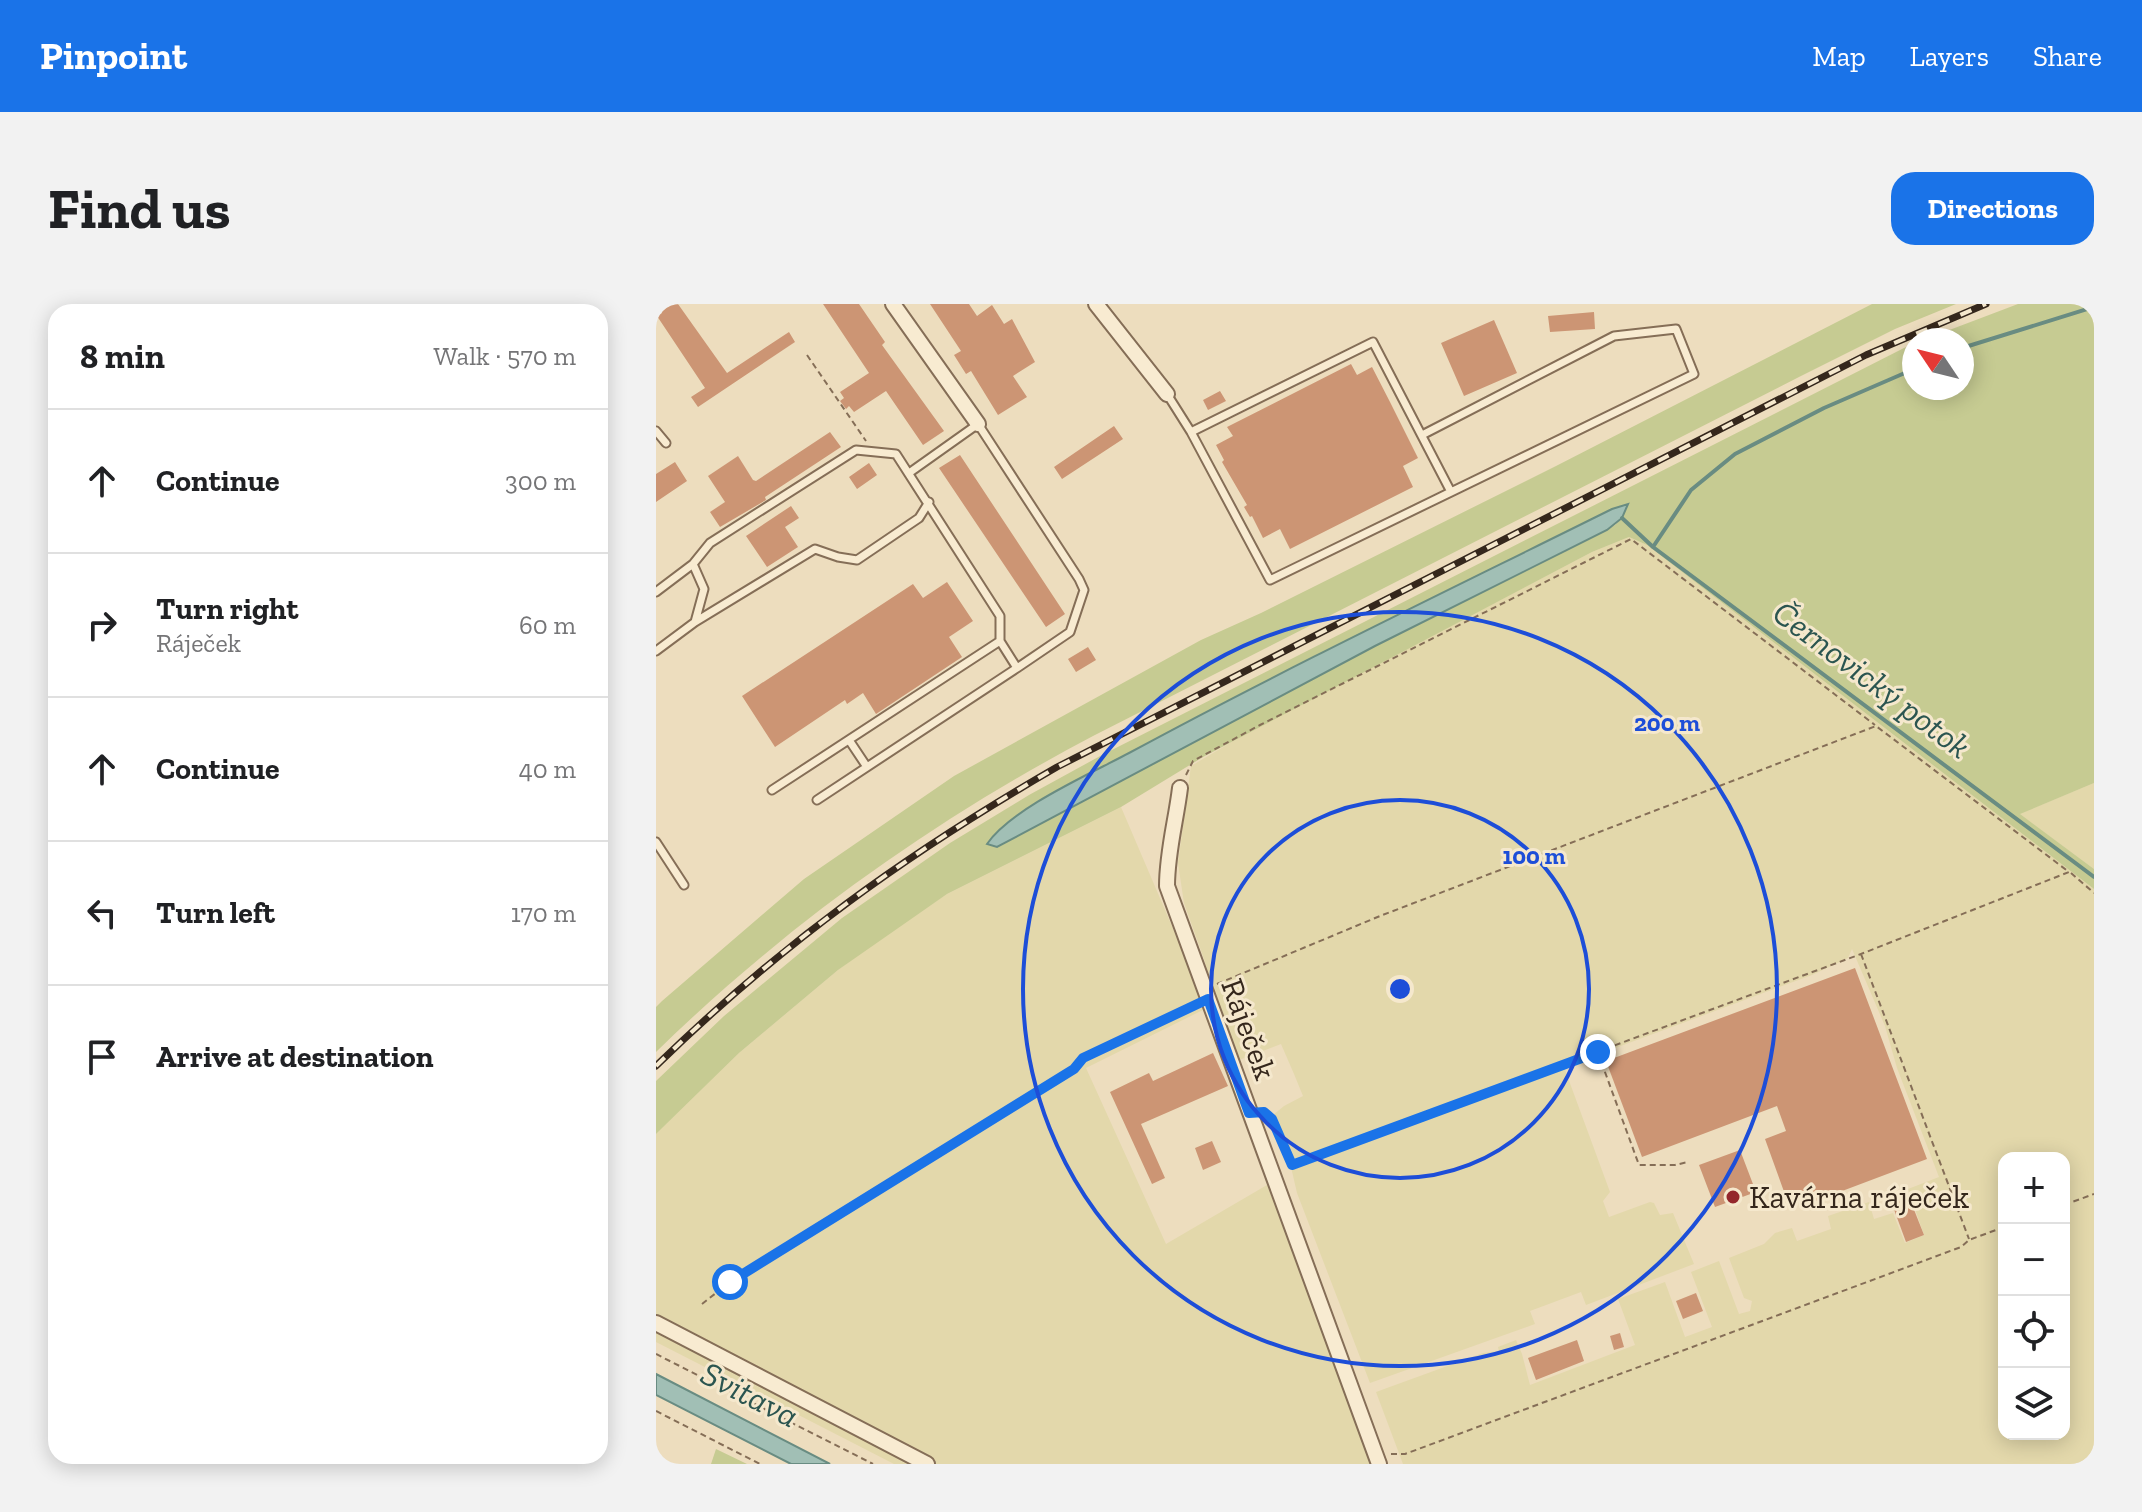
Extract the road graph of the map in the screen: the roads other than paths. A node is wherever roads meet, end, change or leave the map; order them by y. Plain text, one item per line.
1 (893, 304) edge
2 (1096, 304) edge
3 (1167, 394) joint
4 (978, 424) junction
5 (656, 431) edge
6 (1191, 432) junction
7 (1422, 435) junction
8 (666, 443) dead end
9 (909, 473) junction
10 (1451, 492) junction
11 (929, 502) junction
12 (693, 564) junction
13 (656, 592) edge
14 (695, 622) junction
15 (1000, 641) junction
16 (656, 651) edge
17 (1017, 668) junction
18 (849, 740) junction
19 (867, 767) junction
20 (1180, 788) road end
21 (772, 790) dead end
22 (817, 800) dead end
23 (656, 842) edge
24 (684, 885) dead end
25 (656, 1323) edge
26 (1378, 1462) edge
27 (927, 1464) edge

1 - 4 street
2 - 3 street
3 - 6 lane
4 - 9 lane
4 - 17 lane
5 - 8 lane
6 - 7 lane
6 - 10 lane
7 - 10 lane
7 - 10 lane
9 - 11 lane
9 - 12 lane
11 - 14 lane
11 - 15 lane
12 - 13 lane
12 - 14 lane
14 - 16 lane
15 - 17 lane
15 - 18 lane
17 - 19 lane
18 - 19 lane
18 - 21 lane
19 - 22 lane
20 - 26 street, Ráječek
23 - 24 lane
25 - 27 street

